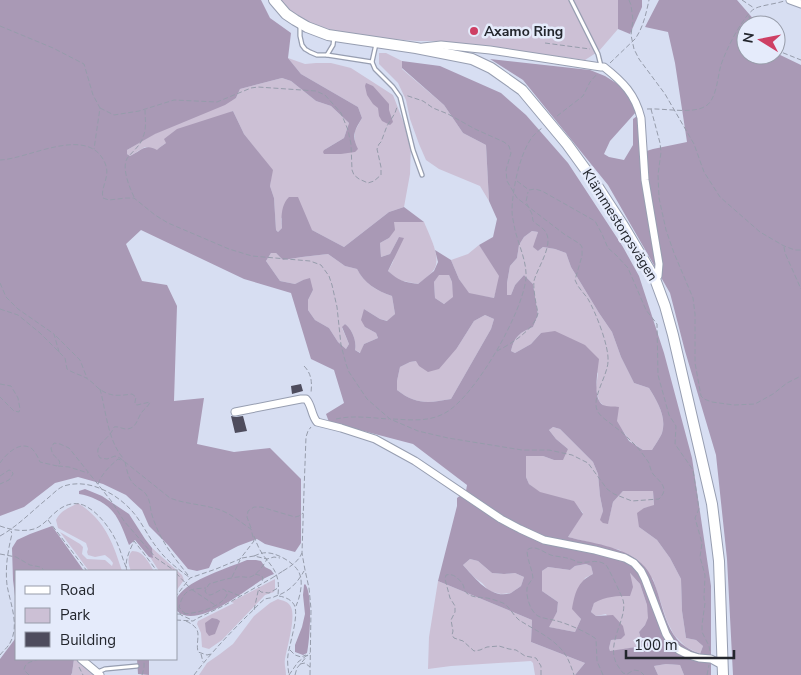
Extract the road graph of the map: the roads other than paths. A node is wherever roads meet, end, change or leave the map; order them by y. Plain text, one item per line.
1 (274, 0) edge
2 (571, 0) edge
3 (788, 0) edge
4 (801, 4) edge
5 (300, 23) junction
6 (334, 36) junction
7 (376, 43) junction
8 (416, 48) junction
9 (328, 55) junction
10 (372, 62) junction
11 (602, 67) junction
12 (422, 175) dead end
13 (655, 279) junction
14 (235, 412) dead end
15 (82, 660) edge
16 (137, 666) dead end
17 (723, 670) edge
18 (99, 674) edge

1 - 5 street, Klämmestorpsvägen
2 - 11 lane
3 - 4 street
5 - 6 street, Klämmestorpsvägen
5 - 9 lane
6 - 7 street, Klämmestorpsvägen
6 - 9 lane
7 - 8 street, Klämmestorpsvägen
7 - 10 lane
8 - 11 street
8 - 13 street, Klämmestorpsvägen
9 - 10 lane
10 - 12 lane
11 - 13 street
13 - 17 street, Klämmestorpsvägen
14 - 17 street
15 - 18 street
16 - 18 lane

